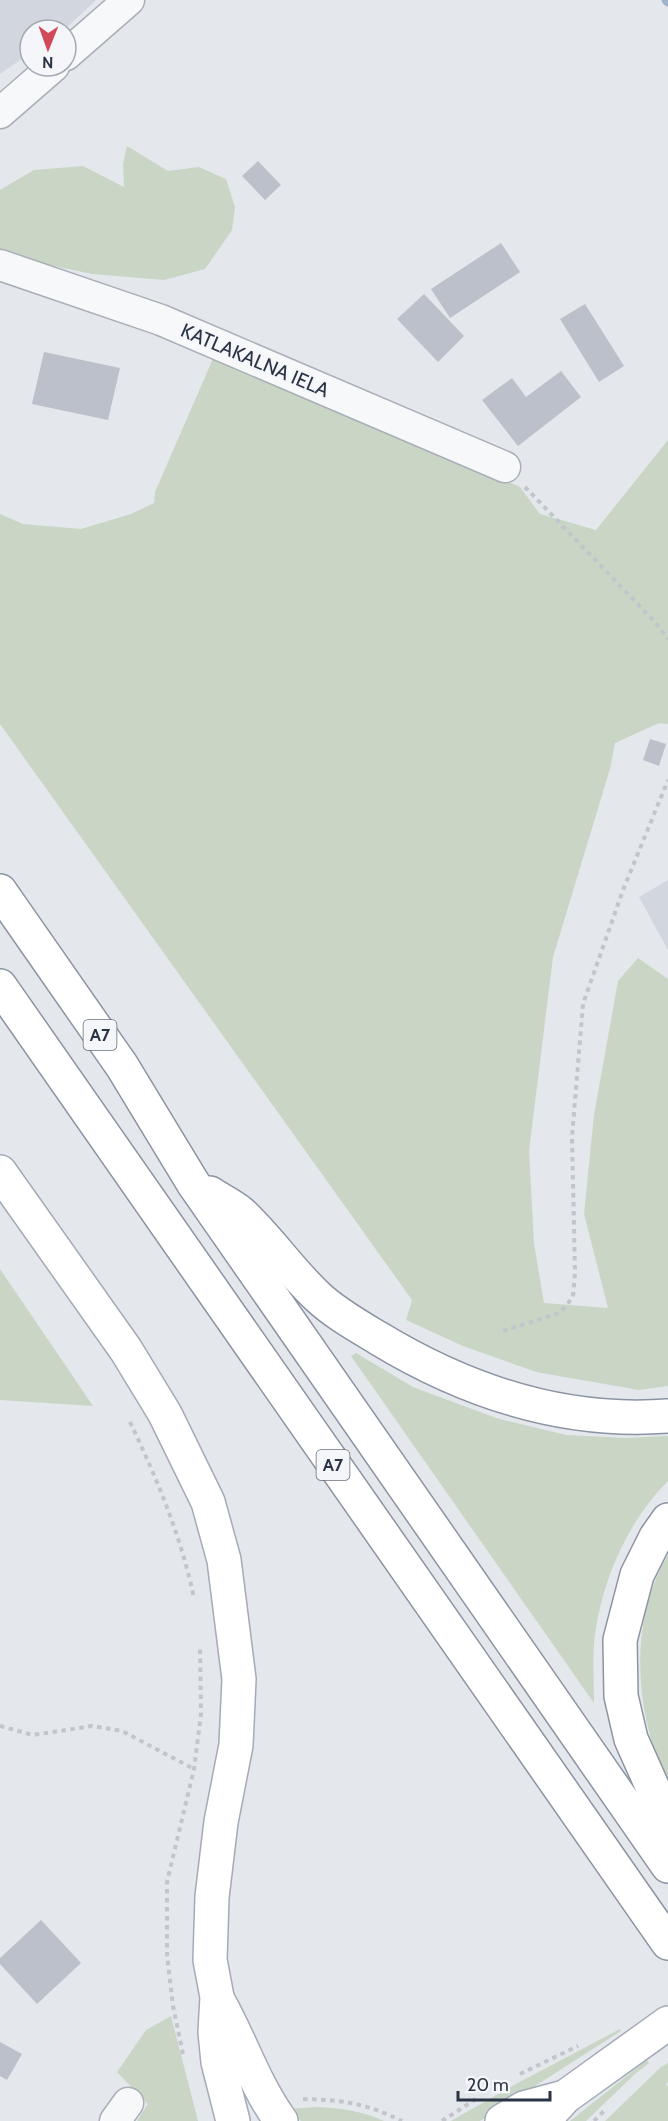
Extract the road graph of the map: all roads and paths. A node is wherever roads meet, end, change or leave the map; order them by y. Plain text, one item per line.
1 (129, 0) edge
2 (78, 45) edge
3 (40, 78) edge
4 (0, 113) edge
5 (0, 265) edge
6 (505, 467) joint
7 (668, 639) edge
8 (668, 780) edge
9 (0, 891) edge
10 (0, 986) edge
11 (0, 1173) edge
12 (193, 1183) junction
13 (503, 1331) dead end
14 (126, 1414) dead end
15 (668, 1416) edge
16 (668, 1520) edge
17 (195, 1603) dead end
18 (200, 1637) dead end
19 (0, 1726) edge
20 (194, 1769) junction
21 (668, 1822) edge
22 (668, 1866) edge
23 (668, 1943) edge
24 (217, 1997) junction
25 (668, 2023) edge
26 (581, 2044) dead end
27 (183, 2057) dead end
28 (514, 2077) dead end
29 (487, 2092) dead end
30 (554, 2109) edge
31 (275, 2114) edge
32 (233, 2121) edge
33 (402, 2121) edge
34 (442, 2121) edge
35 (502, 2121) edge

1 - 2 street
3 - 4 street
5 - 6 street, KATLAKALNA IELA
6 - 7 path
8 - 13 path
9 - 12 main road, A7
10 - 23 main road, A7
11 - 24 main road
12 - 15 main road
12 - 22 main road, A7
14 - 17 path
16 - 21 main road
18 - 20 path
19 - 20 path
20 - 27 path
24 - 31 main road
24 - 32 main road
25 - 30 main road
26 - 28 path
29 - 34 path
30 - 35 main road
31 - 33 path

